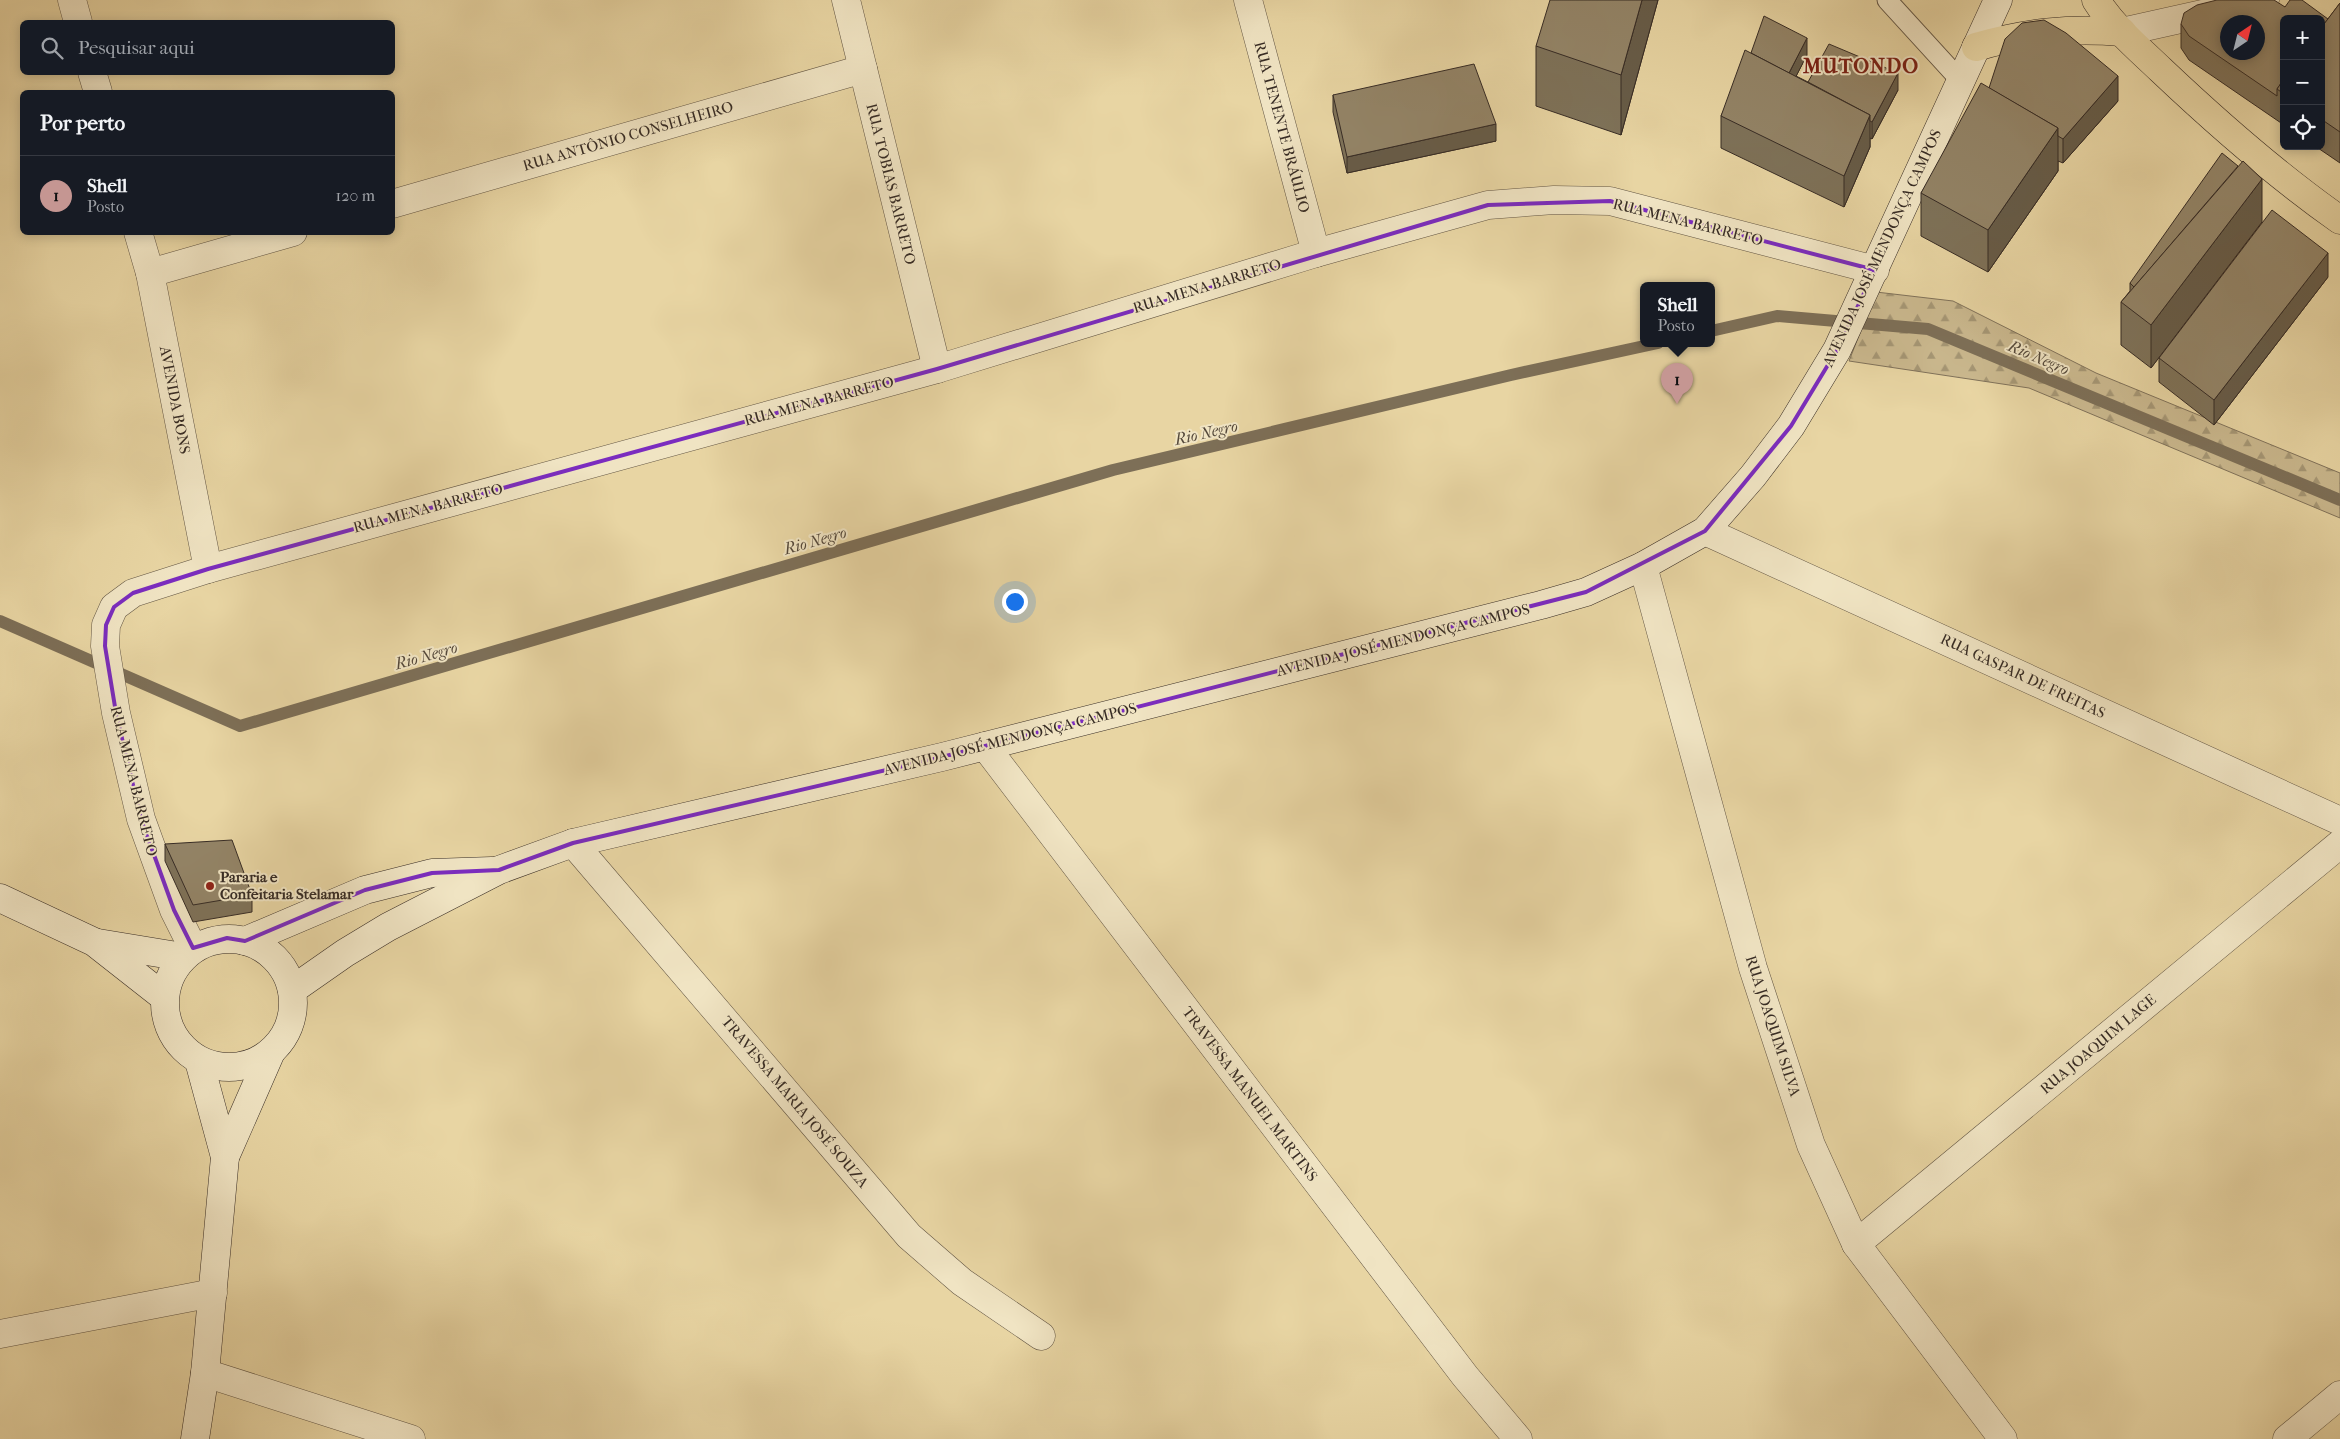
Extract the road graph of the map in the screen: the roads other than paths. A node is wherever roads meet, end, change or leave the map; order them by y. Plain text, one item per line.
1 (72, 0) edge
2 (846, 0) edge
3 (1248, 0) edge
4 (1887, 0) edge
5 (1998, 0) edge
6 (2096, 0) edge
7 (2265, 0) edge
8 (77, 20) edge
9 (2122, 32) junction
10 (1976, 47) junction
11 (863, 69) junction
12 (93, 75) edge
13 (1960, 80) junction
14 (97, 90) edge
15 (395, 203) edge
16 (2340, 220) edge
17 (139, 235) edge
18 (283, 235) edge
19 (1316, 253) junction
20 (150, 274) junction
21 (1870, 280) junction
22 (937, 368) junction
23 (1705, 531) junction
24 (1643, 566) junction
25 (208, 569) junction
26 (985, 746) junction
27 (2340, 821) edge
28 (573, 843) junction
29 (2340, 844) edge
30 (498, 870) junction
31 (0, 898) edge
32 (245, 941) junction
33 (94, 942) junction
34 (188, 952) junction
35 (292, 990) junction
36 (164, 997) junction
37 (271, 1052) junction
38 (199, 1061) junction
39 (225, 1157) junction
40 (1856, 1244) junction
41 (213, 1293) junction
42 (0, 1334) edge
43 (1041, 1336) dead end
44 (205, 1373) junction
45 (2340, 1395) edge
46 (195, 1439) edge
47 (411, 1439) edge
48 (1518, 1439) edge
49 (2003, 1439) edge
50 (2287, 1439) edge

1 - 8 street
2 - 11 street, RUA TOBIAS BARRETO
3 - 19 street, RUA TENENTE BRÁULIO
4 - 13 lane
5 - 10 street, AVENIDA JOSÉ MENDONÇA CAMPOS
6 - 9 main road
7 - 9 street
9 - 10 main road
9 - 16 main road
10 - 13 street, AVENIDA JOSÉ MENDONÇA CAMPOS
11 - 15 street, RUA ANTÔNIO CONSELHEIRO
11 - 22 street, RUA TOBIAS BARRETO
12 - 14 street
13 - 21 street, AVENIDA JOSÉ MENDONÇA CAMPOS
17 - 20 street, AVENIDA BONS
18 - 20 street
19 - 21 street, RUA MENA BARRETO
19 - 22 street, RUA MENA BARRETO
20 - 25 street, AVENIDA BONS
21 - 23 street, AVENIDA JOSÉ MENDONÇA CAMPOS
22 - 25 street, RUA MENA BARRETO
23 - 24 street, AVENIDA JOSÉ MENDONÇA CAMPOS
23 - 27 street, RUA GASPAR DE FREITAS
24 - 26 street, AVENIDA JOSÉ MENDONÇA CAMPOS
24 - 40 street, RUA JOAQUIM SILVA
25 - 34 street, RUA MENA BARRETO
26 - 28 street, AVENIDA JOSÉ MENDONÇA CAMPOS
26 - 48 street, TRAVESSA MANUEL MARTINS
28 - 30 street, AVENIDA JOSÉ MENDONÇA CAMPOS
28 - 43 street, TRAVESSA MARIA JOSÉ SOUZA
29 - 40 street, RUA JOAQUIM LAGE
30 - 32 street, AVENIDA JOSÉ MENDONÇA CAMPOS
30 - 35 street, AVENIDA JOSÉ MENDONÇA CAMPOS
31 - 33 street
32 - 34 street
32 - 35 street
33 - 34 street
33 - 36 street
34 - 36 street
35 - 37 street
36 - 38 street
37 - 38 street
37 - 39 street
38 - 39 street
39 - 41 street
40 - 49 street, RUA JOAQUIM SILVA
41 - 42 street
41 - 44 street
44 - 46 street
44 - 47 street
45 - 50 street

